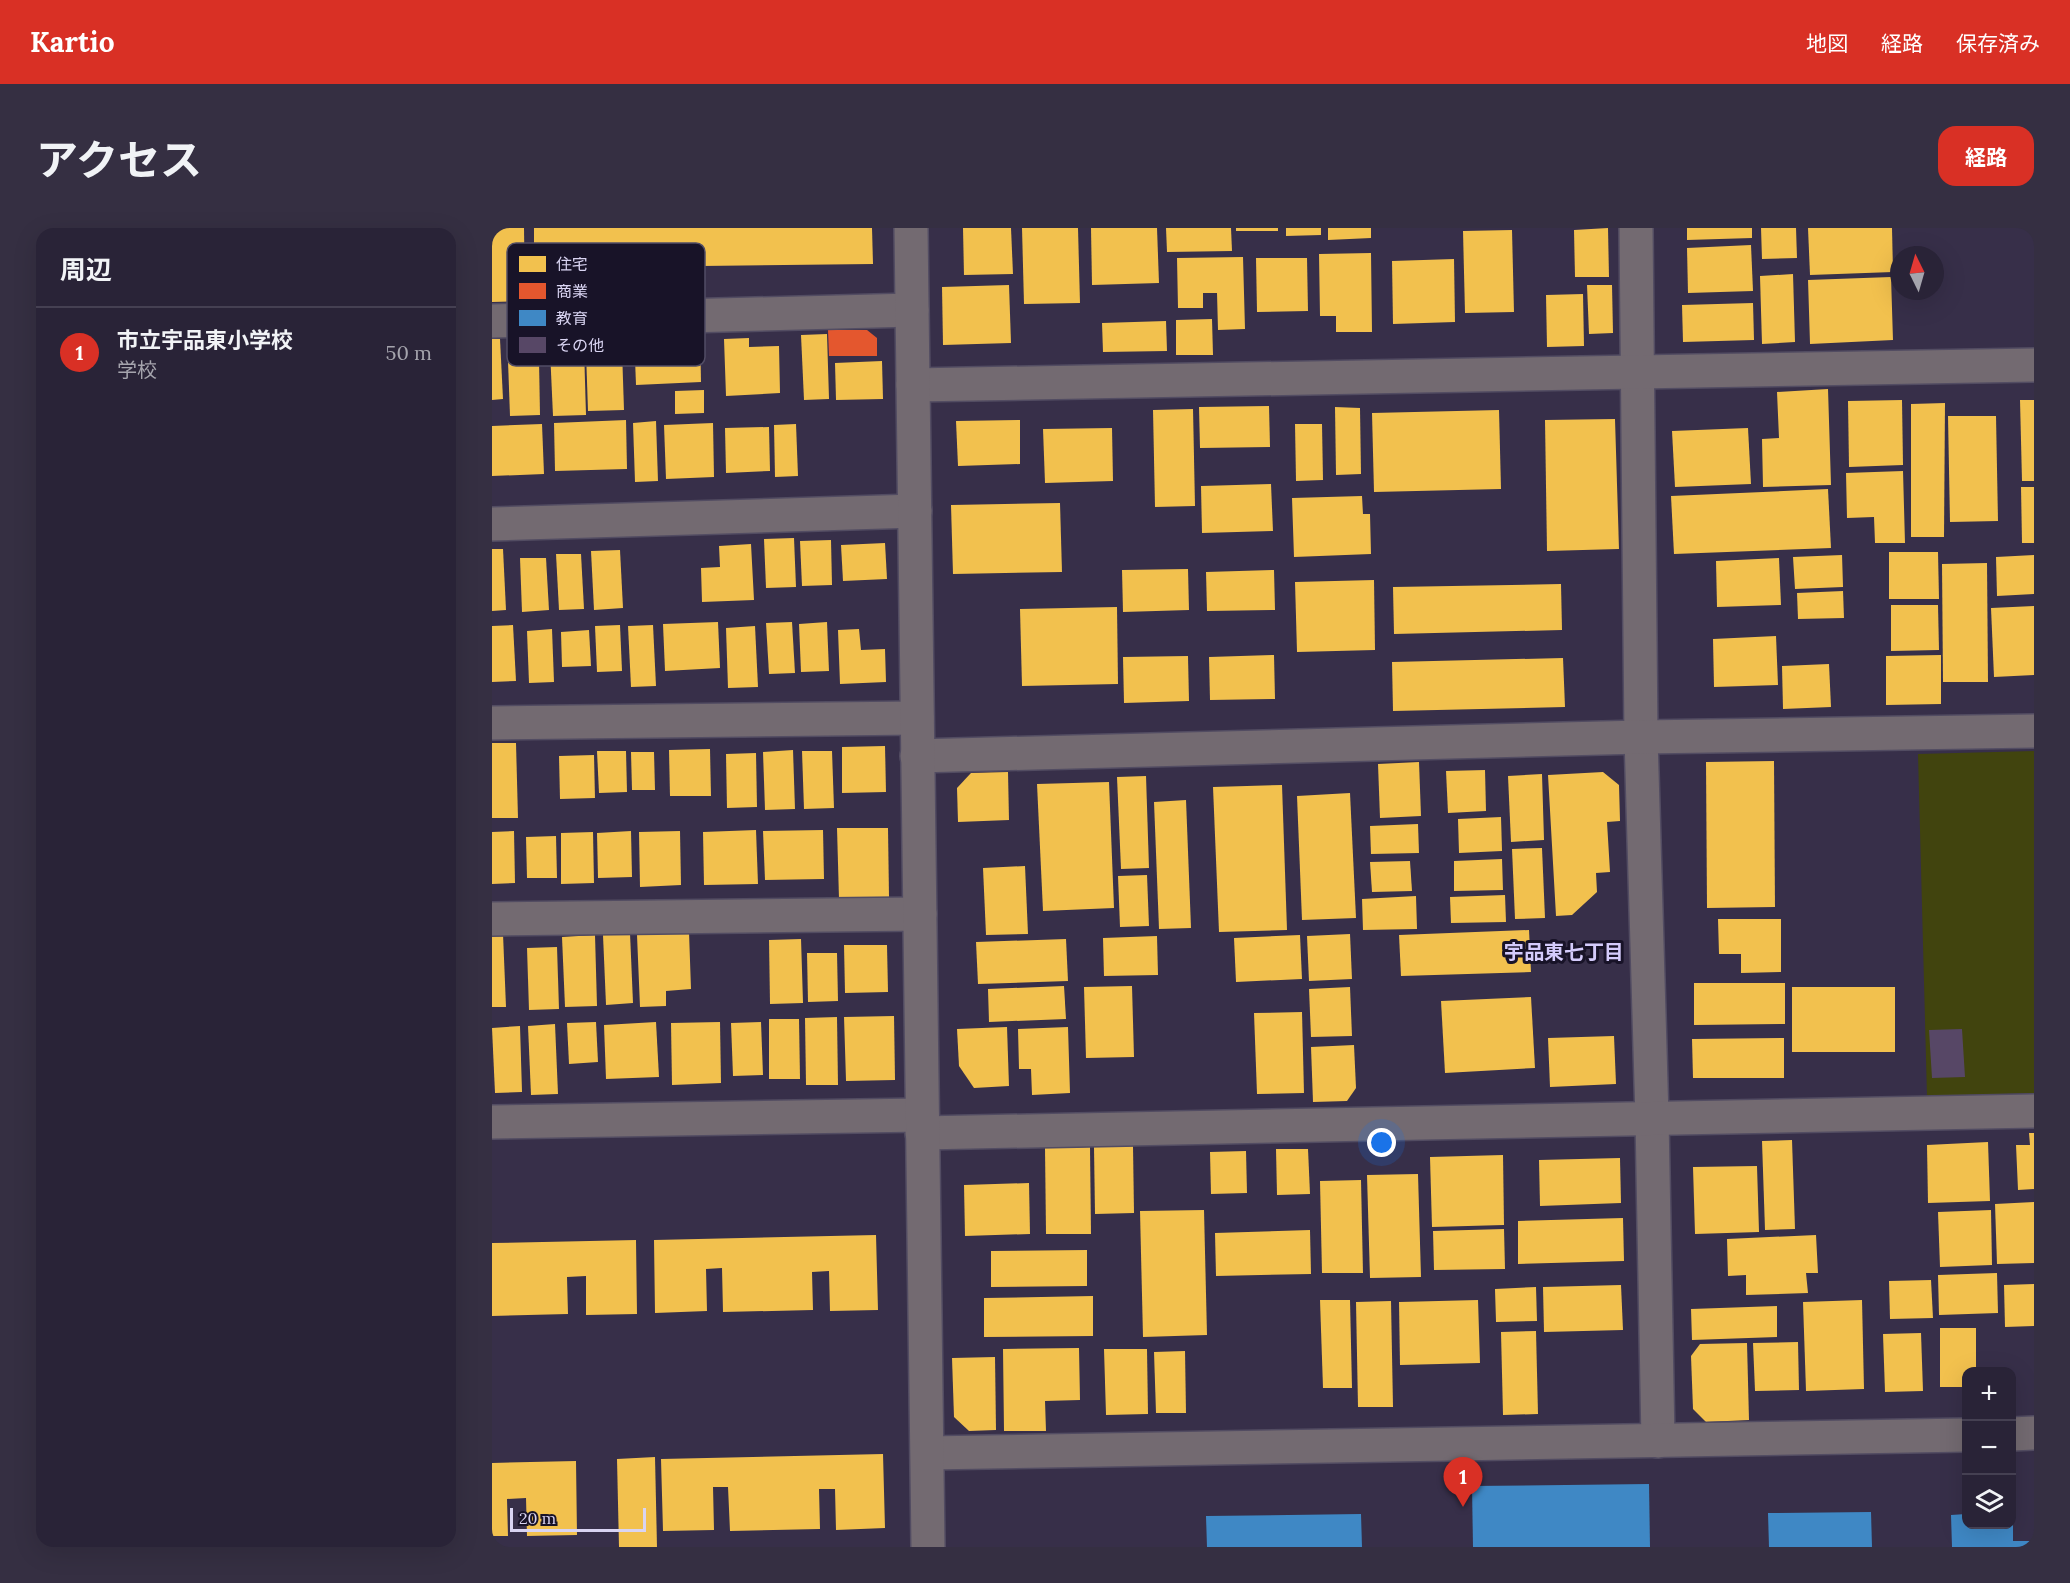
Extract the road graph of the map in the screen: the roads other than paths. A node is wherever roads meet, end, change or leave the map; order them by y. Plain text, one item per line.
1 (911, 228) edge
2 (1636, 228) edge
3 (912, 310) junction
4 (705, 315) edge
5 (492, 321) edge
6 (507, 321) edge
7 (2034, 365) edge
8 (1638, 370) junction
9 (913, 385) junction
10 (915, 511) junction
11 (492, 524) edge
12 (917, 718) junction
13 (492, 723) edge
14 (2034, 731) edge
15 (1641, 737) junction
16 (917, 756) junction
17 (920, 914) junction
18 (492, 919) edge
19 (2034, 1111) edge
20 (1652, 1118) junction
21 (492, 1122) edge
22 (922, 1124) junction
23 (2034, 1433) edge
24 (2016, 1434) edge
25 (1962, 1435) edge
26 (1658, 1441) junction
27 (928, 1453) junction
28 (928, 1547) edge

1 - 3 street
2 - 8 street
3 - 4 street
3 - 9 street
5 - 6 street
7 - 8 street
8 - 9 street
8 - 15 street
9 - 10 street
10 - 11 street
10 - 12 street
12 - 13 street
12 - 16 street
14 - 15 street
15 - 16 street
15 - 20 street
16 - 17 street
17 - 18 street
17 - 22 street
19 - 20 street
20 - 22 street
20 - 26 street
21 - 22 street
22 - 27 street
23 - 24 street
25 - 26 street
26 - 27 street
27 - 28 street

